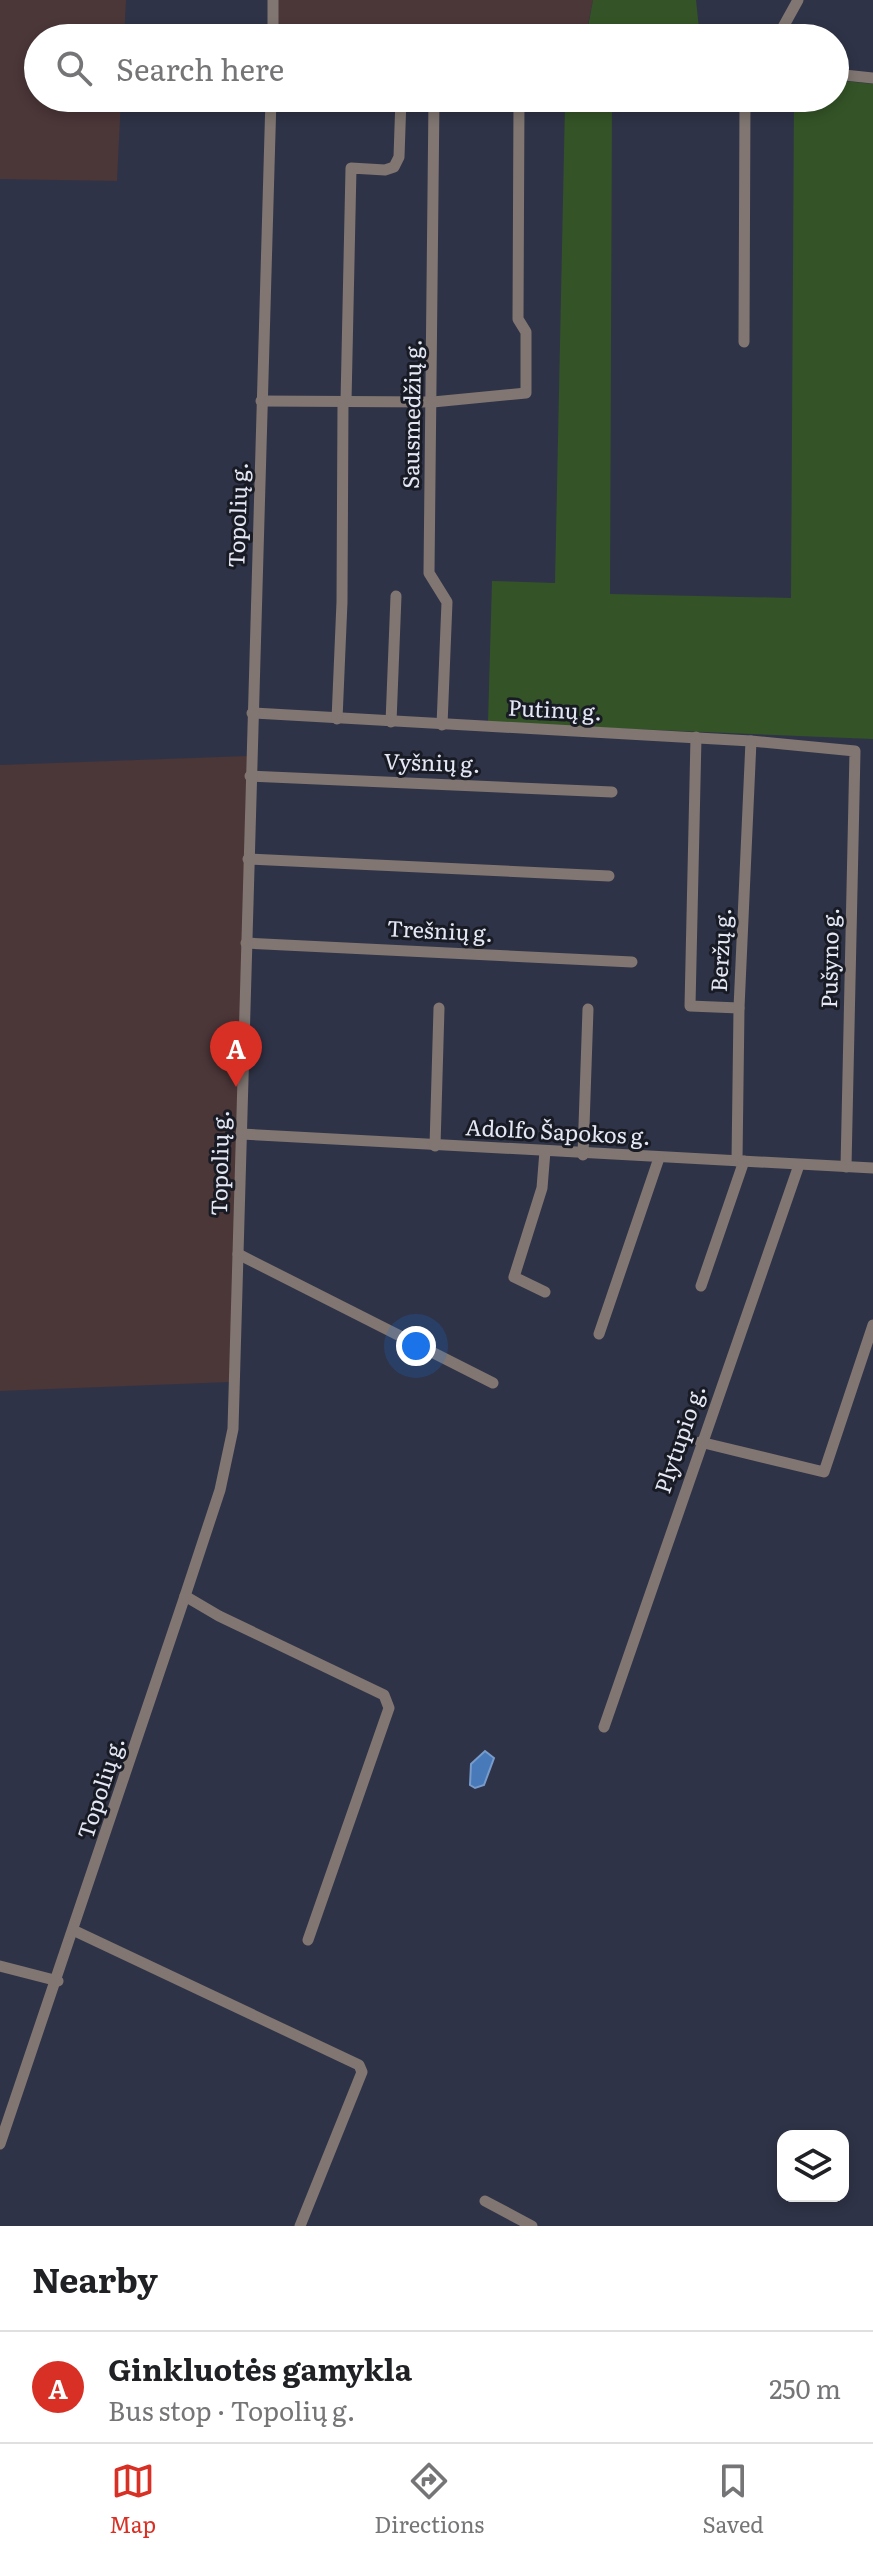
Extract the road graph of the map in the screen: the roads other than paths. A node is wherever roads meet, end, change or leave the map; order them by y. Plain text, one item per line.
1 (273, 0) edge
2 (798, 0) edge
3 (273, 24) edge
4 (785, 24) edge
5 (849, 75) edge
6 (873, 78) edge
7 (271, 112) edge
8 (401, 112) edge
9 (434, 112) edge
10 (519, 112) edge
11 (745, 112) edge
12 (744, 342) dead end
13 (261, 401) junction
14 (344, 402) junction
15 (433, 402) junction
16 (396, 596) dead end
17 (252, 713) junction
18 (337, 719) junction
19 (391, 722) junction
20 (442, 725) junction
21 (696, 737) junction
22 (751, 741) junction
23 (855, 751) joint
24 (250, 776) junction
25 (612, 792) dead end
26 (248, 859) junction
27 (609, 876) dead end
28 (246, 943) junction
29 (632, 962) dead end
30 (439, 1008) dead end
31 (739, 1008) junction
32 (588, 1009) dead end
33 (241, 1134) junction
34 (435, 1146) junction
35 (545, 1151) junction
36 (583, 1155) junction
37 (659, 1158) junction
38 (740, 1161) junction
39 (799, 1165) junction
40 (846, 1167) junction
41 (873, 1168) edge
42 (238, 1254) junction
43 (701, 1286) dead end
44 (545, 1292) dead end
45 (873, 1325) edge
46 (599, 1334) dead end
47 (493, 1383) dead end
48 (700, 1442) junction
49 (185, 1596) junction
50 (604, 1727) dead end
51 (75, 1931) junction
52 (308, 1940) dead end
53 (0, 1966) edge
54 (58, 1981) junction
55 (0, 2144) edge
56 (485, 2201) dead end
57 (300, 2226) edge
58 (532, 2226) edge

1 - 3 street
2 - 4 street
5 - 6 street
7 - 13 street, Topolių g.
8 - 14 street
9 - 15 street, Sausmedžių g.
10 - 15 street
11 - 12 street
13 - 14 street
13 - 17 street, Topolių g.
14 - 15 street
14 - 18 street
15 - 20 street, Sausmedžių g.
16 - 19 street
17 - 18 street, Putinų g.
17 - 24 street, Topolių g.
18 - 19 street, Putinų g.
19 - 20 street, Putinų g.
20 - 21 street, Putinų g.
21 - 22 street, Putinų g.
21 - 31 street
22 - 23 street, Putinų g.
22 - 31 street, Beržų g.
23 - 40 street, Pušyno g.
24 - 25 street, Vyšnių g.
24 - 26 street, Topolių g.
26 - 27 street
26 - 28 street, Topolių g.
28 - 29 street, Trešnių g.
28 - 33 street, Topolių g.
30 - 34 street
31 - 38 street, Beržų g.
32 - 36 street
33 - 34 street, Adolfo Šapokos g.
33 - 42 street, Topolių g.
34 - 35 street, Adolfo Šapokos g.
35 - 36 street, Adolfo Šapokos g.
35 - 44 street
36 - 37 street, Adolfo Šapokos g.
37 - 38 street, Adolfo Šapokos g.
37 - 46 street
38 - 39 street, Adolfo Šapokos g.
38 - 43 street, Beržų g.
39 - 40 street, Adolfo Šapokos g.
39 - 48 street, Plytupio g.
40 - 41 street, Adolfo Šapokos g.
42 - 47 street
42 - 49 street, Topolių g.
45 - 48 street
48 - 50 street, Plytupio g.
49 - 51 street, Topolių g.
49 - 52 street
51 - 54 street, Topolių g.
51 - 57 street
53 - 54 street
54 - 55 street, Topolių g.
56 - 58 street

